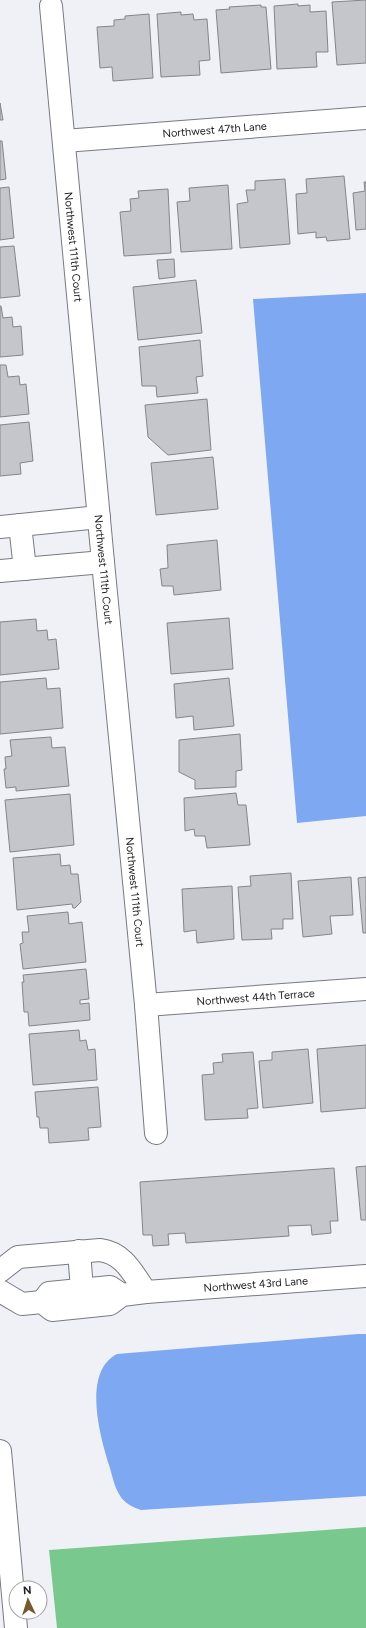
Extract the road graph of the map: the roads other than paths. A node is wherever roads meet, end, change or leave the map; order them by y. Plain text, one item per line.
1 (51, 6) dead end
2 (366, 118) edge
3 (64, 140) junction
4 (99, 516) junction
5 (10, 526) edge
6 (103, 562) junction
7 (25, 569) junction
8 (0, 571) edge
9 (366, 989) edge
10 (146, 1005) junction
11 (156, 1133) dead end
12 (79, 1251) junction
13 (0, 1271) edge
14 (366, 1276) edge
15 (82, 1290) junction
16 (0, 1291) edge
17 (146, 1292) junction
18 (122, 1295) junction
19 (42, 1302) junction
20 (0, 1451) edge
21 (6, 1584) edge
22 (16, 1628) edge

1 - 3 street, Northwest 111th Court
2 - 3 street, Northwest 47th Lane
3 - 4 street, Northwest 111th Court
4 - 5 street
4 - 6 street, Northwest 111th Court
5 - 7 street
6 - 7 street
6 - 10 street, Northwest 111th Court
7 - 8 street
9 - 10 street, Northwest 44th Terrace
10 - 11 street, Northwest 111th Court
12 - 13 street
12 - 15 street
12 - 17 street
14 - 17 street, Northwest 43rd Lane
15 - 18 street, Northwest 43rd Lane
15 - 19 street, Northwest 43rd Lane
16 - 19 street, Northwest 43rd Lane
17 - 18 street, Northwest 43rd Lane
18 - 19 street, Northwest 43rd Lane
20 - 21 street
21 - 22 street

